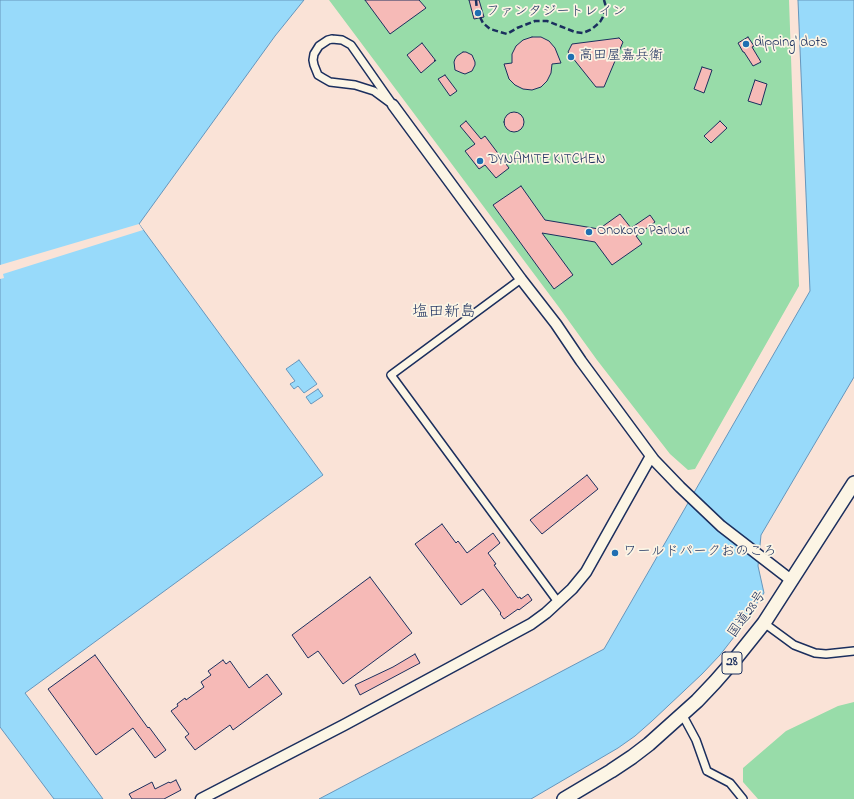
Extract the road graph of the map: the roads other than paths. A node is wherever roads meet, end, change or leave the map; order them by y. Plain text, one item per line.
1 (392, 105) junction
2 (521, 279) junction
3 (651, 456) junction
4 (854, 483) edge
5 (791, 580) junction
6 (558, 602) junction
7 (764, 623) junction
8 (854, 651) edge
9 (682, 714) junction
10 (201, 799) edge
11 (564, 799) edge
12 (743, 799) edge

1 - 1 street
1 - 2 street
2 - 3 street
2 - 6 street
3 - 5 street
3 - 6 street
4 - 5 highway, 国道28号 / 28
5 - 7 highway, 国道28号 / 28
6 - 10 street
7 - 8 street
7 - 9 highway, 国道28号 / 28
9 - 11 highway, 国道28号 / 28
9 - 12 street

